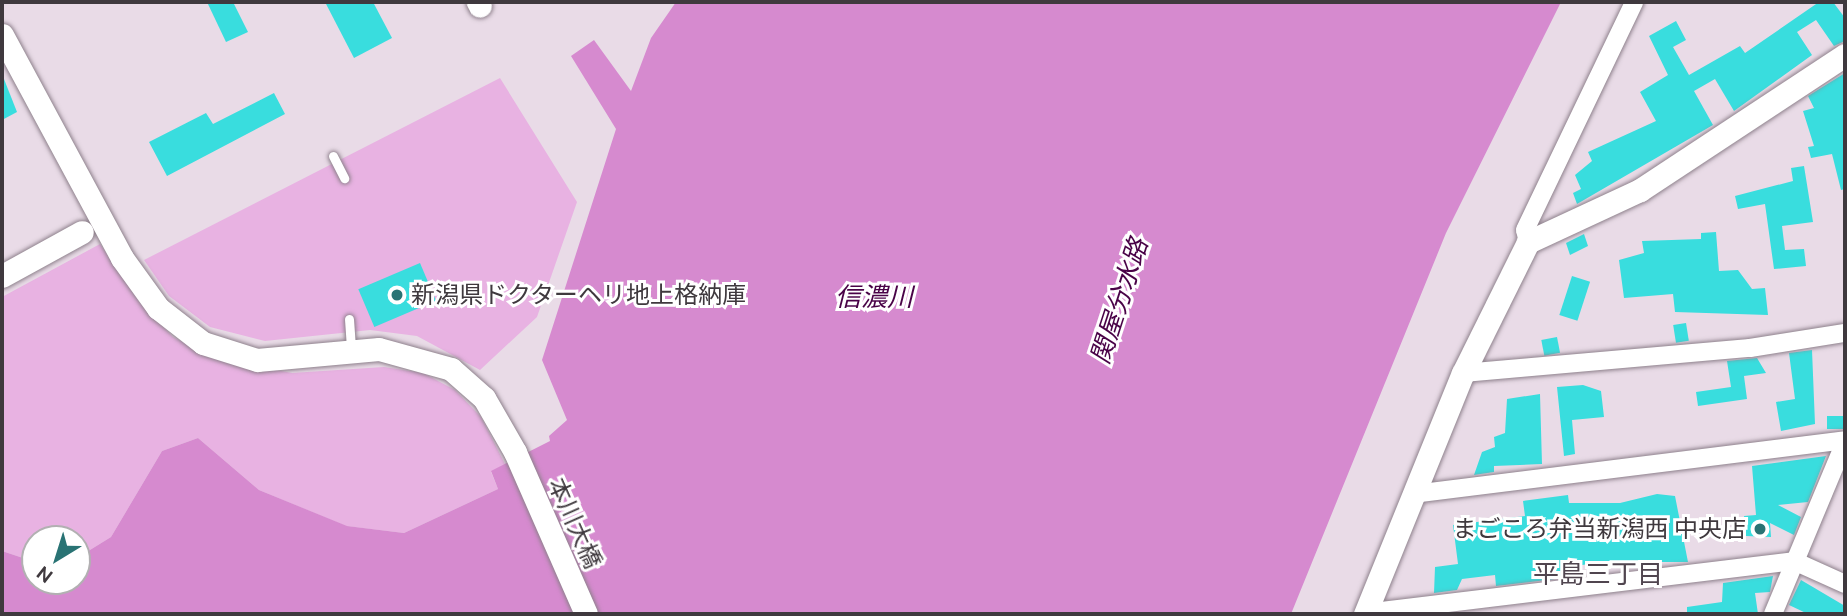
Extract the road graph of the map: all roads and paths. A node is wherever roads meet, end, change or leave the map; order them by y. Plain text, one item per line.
1 (1634, 2) edge
2 (2, 35) edge
3 (1845, 55) edge
4 (333, 156) dead end
5 (344, 178) dead end
6 (82, 232) dead end
7 (1528, 242) junction
8 (2, 276) edge
9 (349, 319) dead end
10 (1845, 333) edge
11 (351, 352) junction
12 (1463, 373) junction
13 (1845, 441) edge
14 (1413, 494) junction
15 (1794, 561) junction
16 (1845, 584) edge
17 (586, 614) edge
18 (1365, 614) edge
19 (1773, 614) edge

1 - 7 street
2 - 11 street, 本川大橋
3 - 7 street
4 - 5 lane
6 - 8 street
7 - 12 street
9 - 11 lane
10 - 12 street
11 - 17 street, 本川大橋
12 - 14 street
13 - 14 street
13 - 15 street
14 - 18 street
15 - 16 street
15 - 18 street
15 - 19 street

